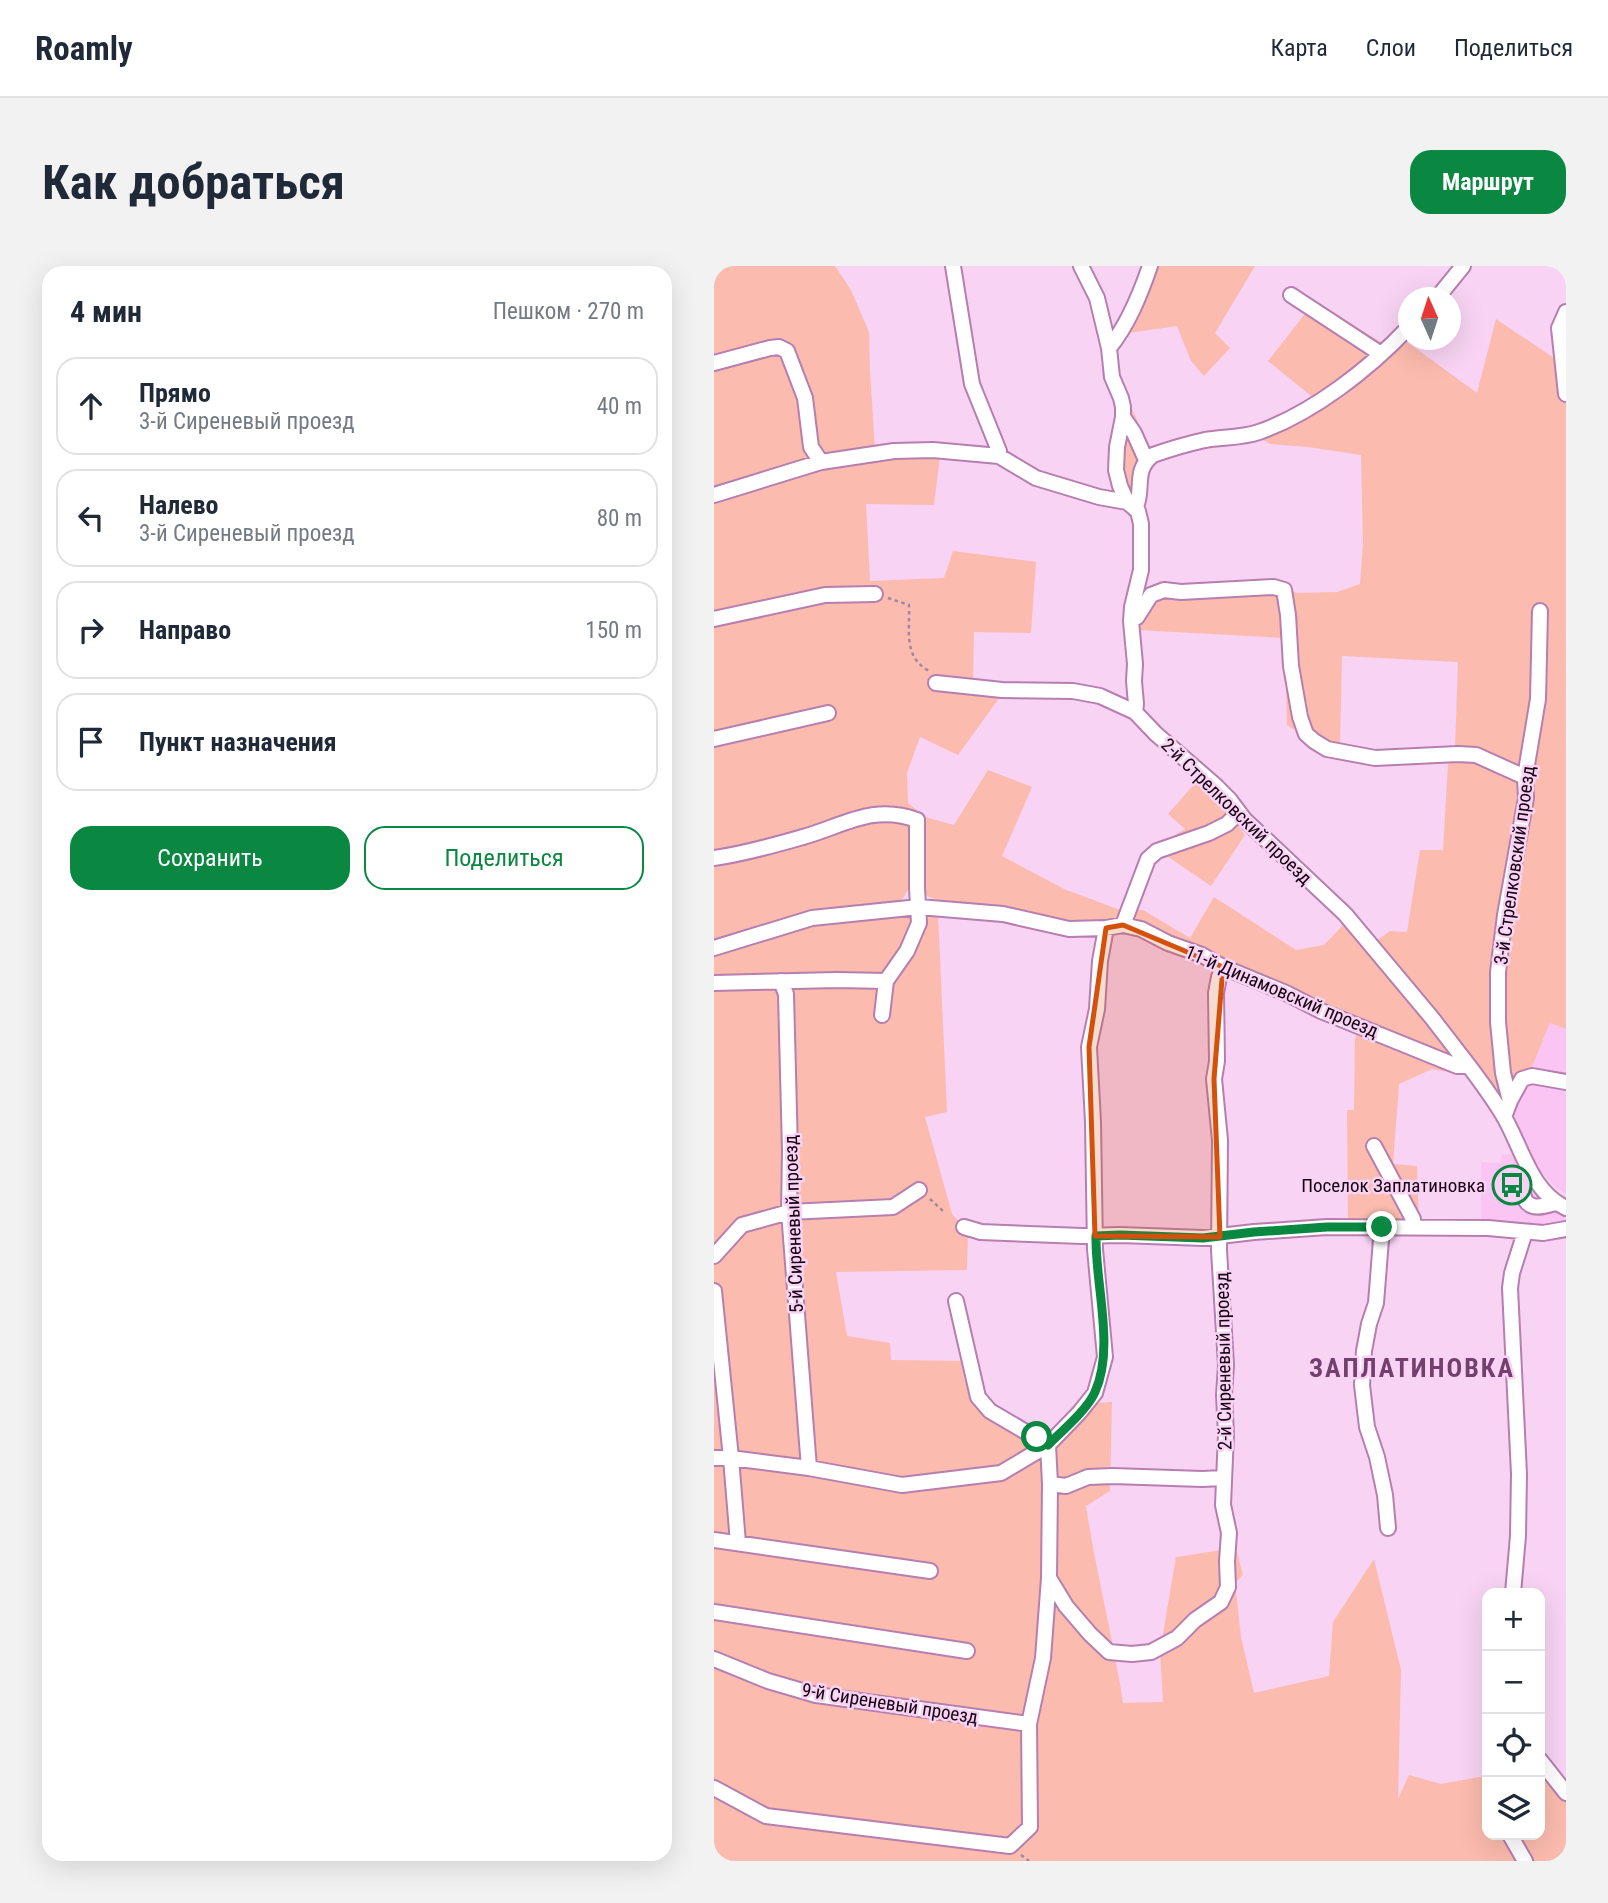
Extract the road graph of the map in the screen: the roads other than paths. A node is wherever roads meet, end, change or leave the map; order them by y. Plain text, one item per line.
1 (953, 266) edge
2 (1081, 266) edge
3 (1150, 266) edge
4 (1463, 266) edge
5 (1446, 287) edge
6 (1291, 295) dead end
7 (1566, 312) edge
8 (1398, 338) edge
9 (1109, 348) junction
10 (1381, 354) junction
11 (714, 363) edge
12 (1566, 394) edge
13 (1123, 417) junction
14 (999, 457) junction
15 (1146, 460) junction
16 (821, 462) junction
17 (714, 495) edge
18 (1131, 505) junction
19 (1138, 581) junction
20 (1164, 590) junction
21 (875, 594) road end
22 (1540, 611) dead end
23 (714, 619) edge
24 (1131, 621) junction
25 (932, 677) road end
26 (1135, 712) junction
27 (828, 713) dead end
28 (714, 739) edge
29 (1525, 777) junction
30 (1238, 813) junction
31 (714, 858) edge
32 (919, 906) junction
33 (1123, 925) junction
34 (1106, 928) junction
35 (714, 948) edge
36 (1223, 967) junction
37 (781, 981) junction
38 (886, 981) junction
39 (714, 984) edge
40 (882, 1015) dead end
41 (1469, 1066) junction
42 (1566, 1082) edge
43 (1510, 1101) junction
44 (1504, 1117) junction
45 (1374, 1146) dead end
46 (919, 1189) road end
47 (1561, 1206) edge
48 (789, 1212) junction
49 (964, 1227) dead end
50 (1382, 1227) junction
51 (1414, 1227) junction
52 (1566, 1229) edge
53 (1525, 1233) junction
54 (1096, 1236) junction
55 (1220, 1237) junction
56 (714, 1256) edge
57 (714, 1291) edge
58 (956, 1301) dead end
59 (1048, 1445) junction
60 (714, 1458) edge
61 (731, 1458) junction
62 (808, 1468) junction
63 (1224, 1478) junction
64 (1050, 1483) junction
65 (1388, 1528) dead end
66 (714, 1540) edge
67 (738, 1543) junction
68 (930, 1571) dead end
69 (1049, 1577) junction
70 (1513, 1588) edge
71 (714, 1612) edge
72 (968, 1651) dead end
73 (714, 1659) edge
74 (1029, 1724) junction
75 (1545, 1766) edge
76 (714, 1788) edge
77 (1566, 1793) edge
78 (1513, 1840) edge
79 (1525, 1861) edge

1 - 14 street
2 - 9 street
3 - 9 street
4 - 5 street
6 - 10 street
7 - 12 street
8 - 10 street
9 - 13 street
10 - 15 street
11 - 16 street
13 - 15 street
13 - 18 street
14 - 16 street
14 - 18 street
15 - 18 street
16 - 17 street
18 - 19 street
19 - 20 street
19 - 24 street
20 - 24 street
20 - 29 street
21 - 23 street
22 - 29 street, 3-й Стрелковский проезд
24 - 26 street
25 - 26 street, 2-й Стрелковский проезд
26 - 30 street, 2-й Стрелковский проезд
27 - 28 street
29 - 43 street, 3-й Стрелковский проезд
30 - 33 street
30 - 41 street, 2-й Стрелковский проезд
31 - 32 street
32 - 34 street, 11-й Динамовский проезд
32 - 35 street, 11-й Динамовский проезд
32 - 38 street
33 - 34 street, 11-й Динамовский проезд
33 - 36 street, 11-й Динамовский проезд
34 - 54 street
36 - 41 street, 11-й Динамовский проезд
36 - 55 street, 2-й Сиреневый проезд
37 - 38 street
37 - 39 street
37 - 48 street, 5-й Сиреневый проезд
38 - 40 street
41 - 44 street
42 - 43 street
43 - 44 street
44 - 47 street
45 - 51 street
46 - 48 street
48 - 56 street
48 - 62 street, 5-й Сиреневый проезд
49 - 54 street
50 - 51 street
50 - 55 street
50 - 65 street
51 - 53 street
52 - 53 street
53 - 70 street
54 - 55 street
54 - 59 street
55 - 63 street, 2-й Сиреневый проезд
57 - 61 street
58 - 59 street
59 - 62 street
59 - 64 street
60 - 61 street
61 - 62 street
61 - 67 street
63 - 64 street
63 - 69 street, 2-й Сиреневый проезд
64 - 69 street
66 - 67 street
67 - 68 street
69 - 74 street
71 - 72 street
73 - 74 street, 9-й Сиреневый проезд
74 - 76 street
75 - 77 street
78 - 79 street

